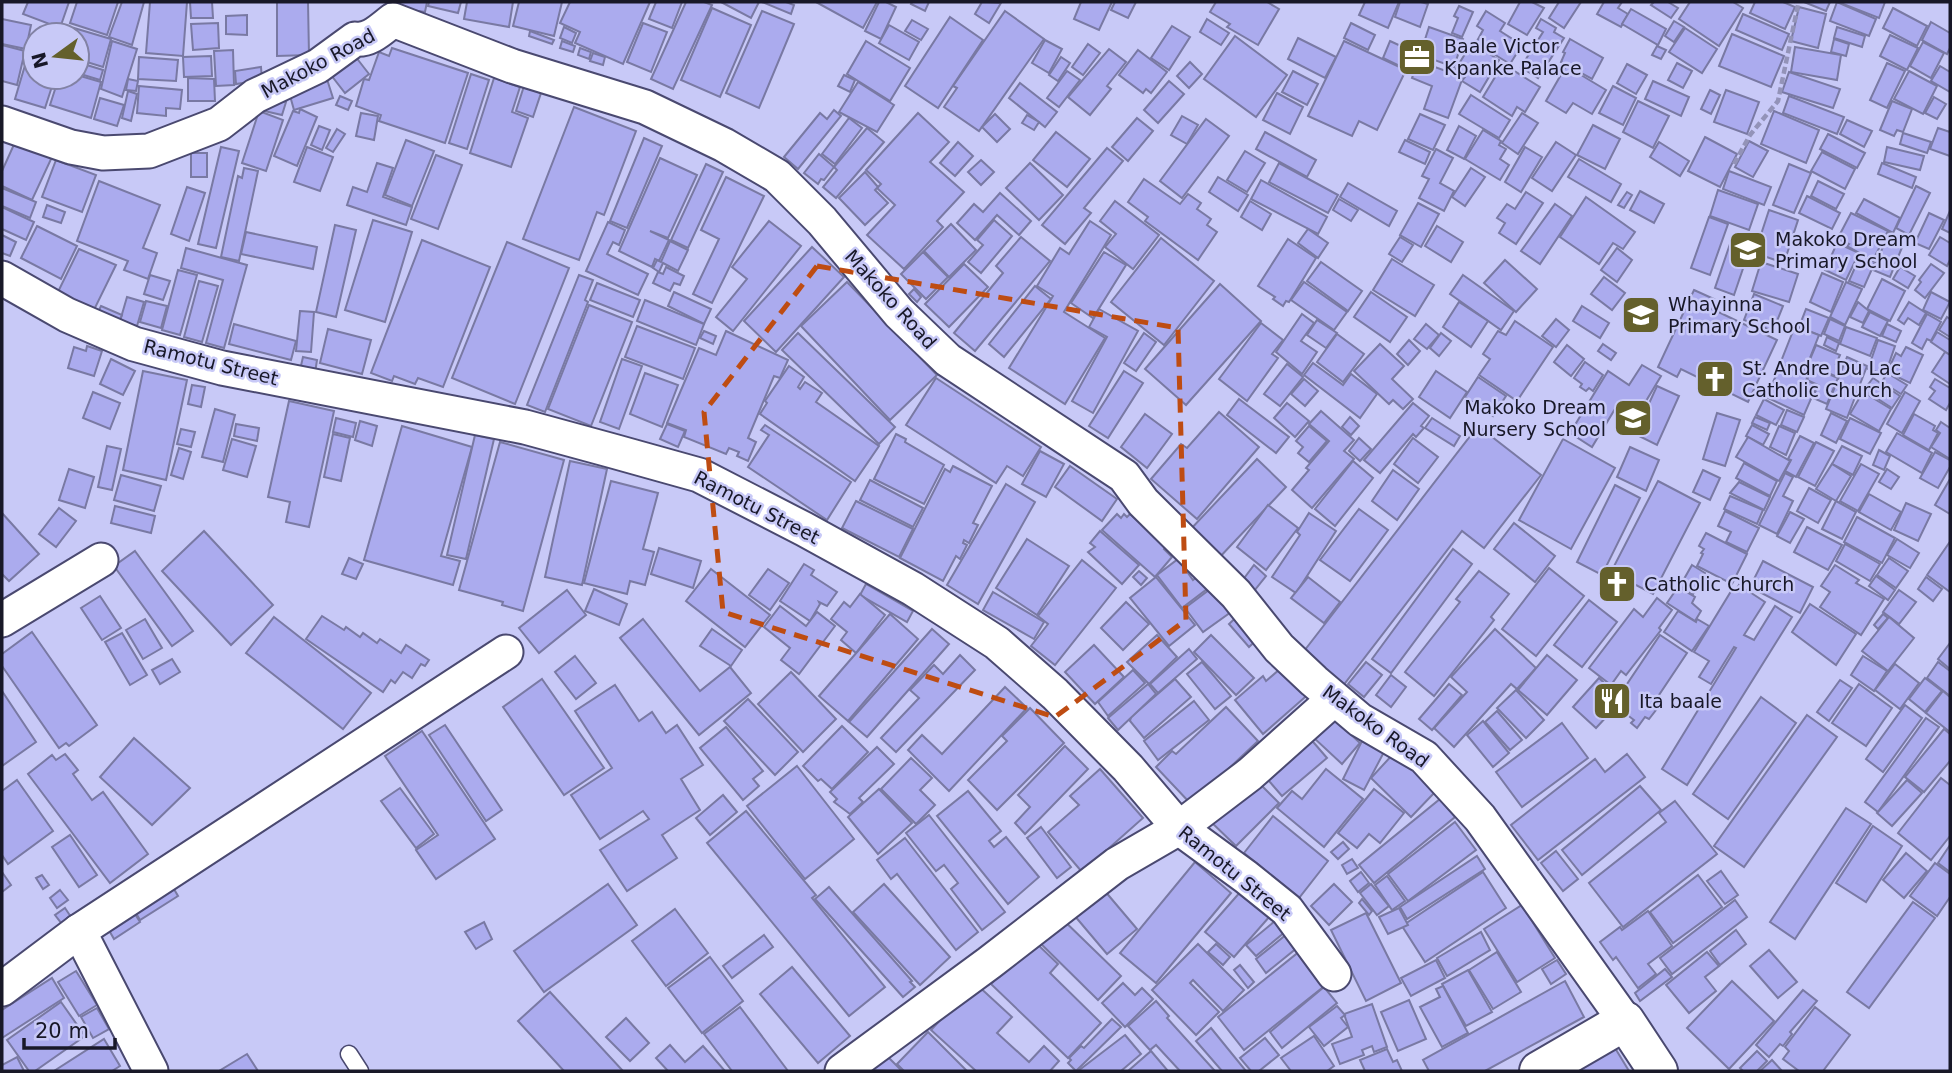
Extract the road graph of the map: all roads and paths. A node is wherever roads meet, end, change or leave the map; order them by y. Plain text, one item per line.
1 (1796, 2) edge
2 (2, 123) edge
3 (1734, 164) dead end
4 (2, 278) edge
5 (101, 561) dead end
6 (2, 620) edge
7 (506, 652) dead end
8 (1334, 699) junction
9 (1179, 828) junction
10 (79, 931) junction
11 (1334, 974) dead end
12 (2, 989) edge
13 (1625, 1021) junction
14 (349, 1054) dead end
15 (152, 1071) edge
16 (360, 1071) edge
17 (842, 1071) edge
18 (1539, 1071) edge
19 (1658, 1071) edge

1 - 3 path
2 - 8 street, Makoko Road
4 - 9 street, Ramotu Street
5 - 6 street
7 - 10 street
8 - 9 street
8 - 13 street, Makoko Road
9 - 11 street, Ramotu Street
9 - 17 street
10 - 12 street
10 - 15 street
13 - 18 street
13 - 19 street, Makoko Road
14 - 16 lane

